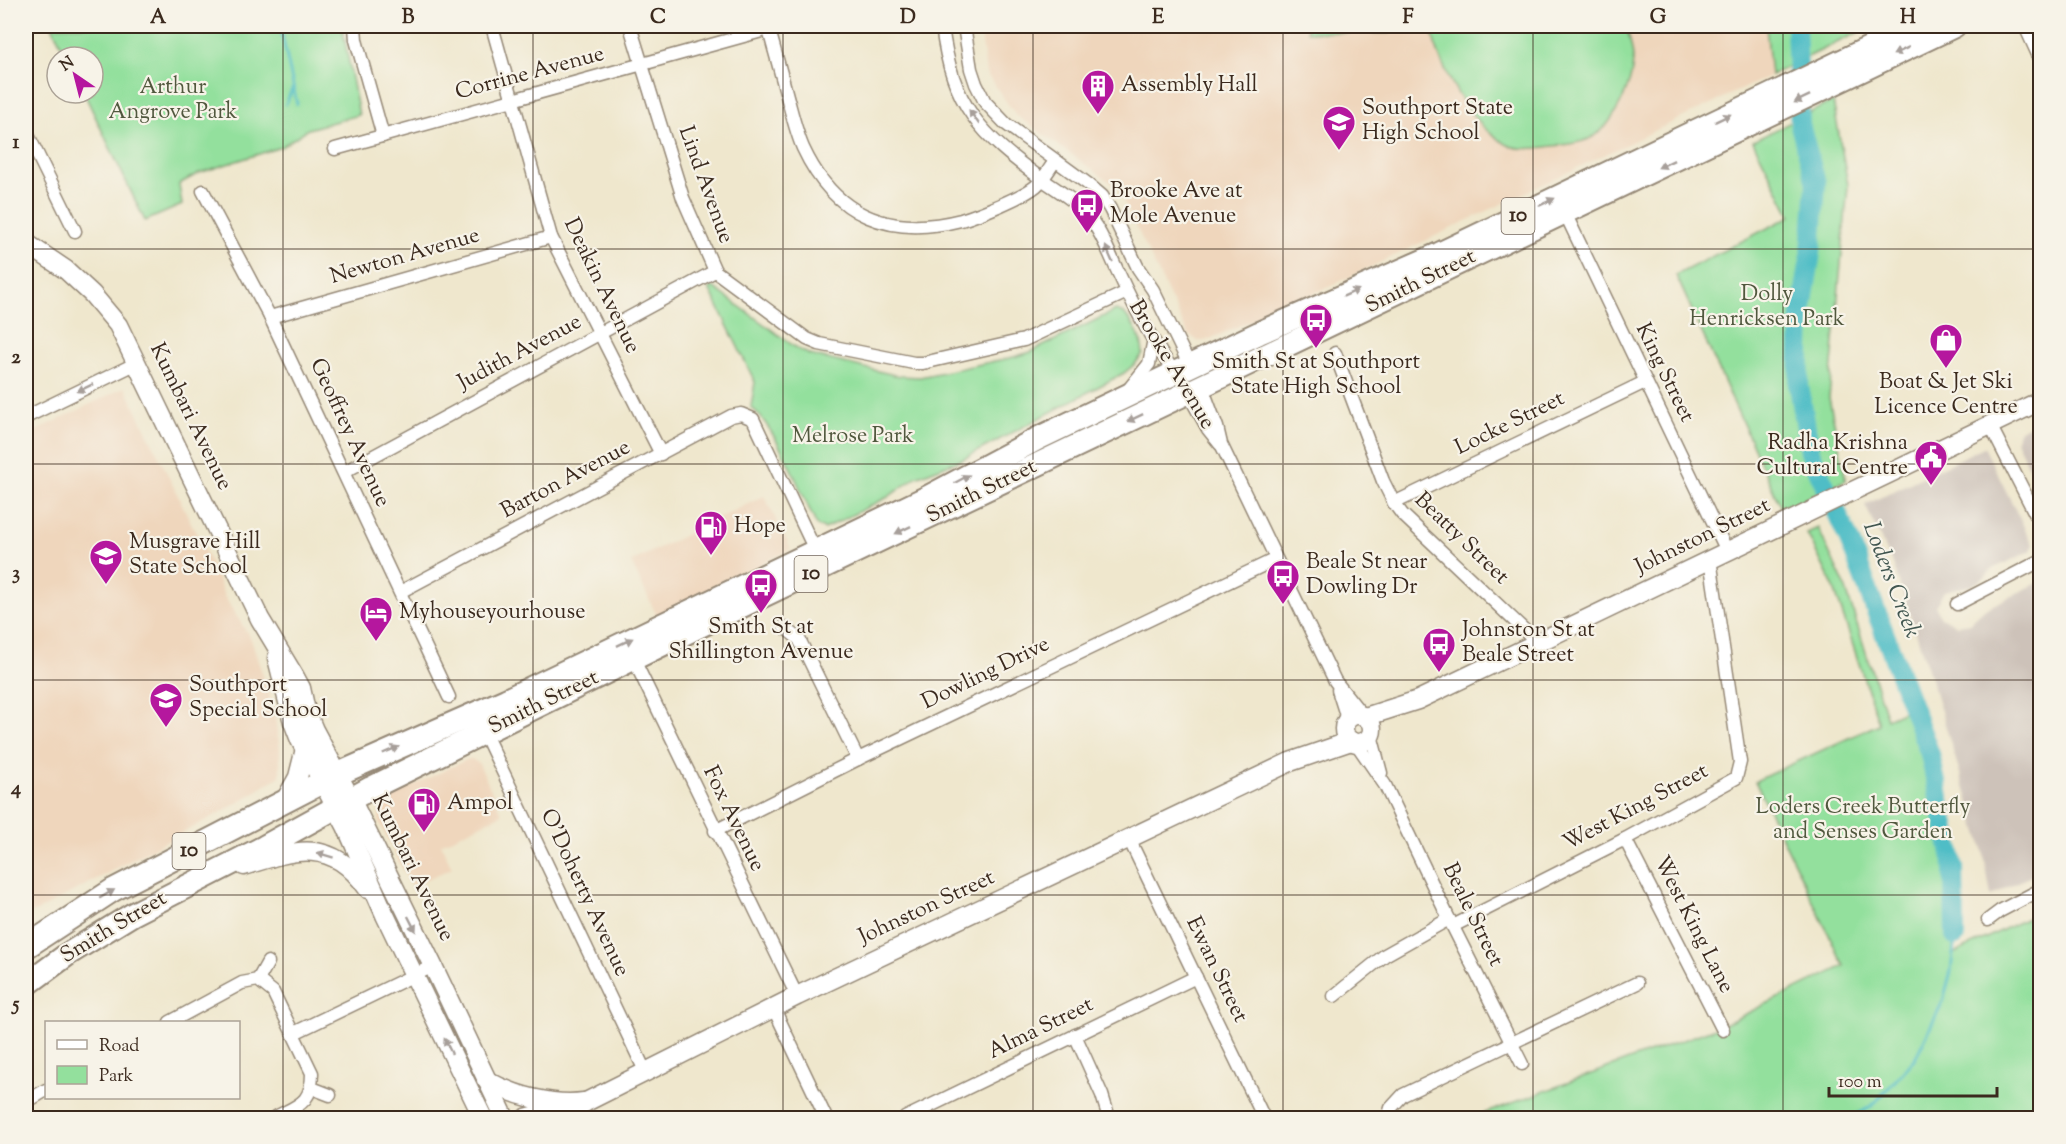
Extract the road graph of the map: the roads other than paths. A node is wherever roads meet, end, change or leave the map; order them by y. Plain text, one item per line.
1 (355, 26) edge
2 (492, 26) edge
3 (630, 26) edge
4 (942, 26) edge
5 (964, 26) edge
6 (1915, 26) edge
7 (1954, 26) edge
8 (2025, 26) edge
9 (769, 27) edge
10 (2040, 59) edge
11 (642, 66) junction
12 (1824, 79) junction
13 (512, 100) junction
14 (1775, 102) junction
15 (26, 131) edge
16 (383, 136) junction
17 (335, 149) dead end
18 (1055, 161) junction
19 (1042, 179) junction
20 (203, 191) dead end
21 (1565, 213) junction
22 (75, 231) dead end
23 (551, 237) junction
24 (26, 243) edge
25 (715, 271) junction
26 (1127, 292) junction
27 (270, 317) junction
28 (600, 333) junction
29 (1154, 344) junction
30 (1335, 353) dead end
31 (137, 363) junction
32 (1182, 370) junction
33 (1645, 382) junction
34 (1195, 390) junction
35 (1119, 400) junction
36 (2040, 401) edge
37 (26, 417) edge
38 (1990, 425) junction
39 (1221, 444) joint
40 (661, 454) junction
41 (344, 472) junction
42 (1394, 503) junction
43 (2040, 523) edge
44 (815, 550) junction
45 (1727, 551) junction
46 (1276, 559) junction
47 (1710, 559) junction
48 (2040, 561) edge
49 (400, 592) junction
50 (1957, 604) dead end
51 (784, 627) dead end
52 (273, 642) junction
53 (1538, 643) junction
54 (634, 660) junction
55 (448, 697) dead end
56 (1358, 729) junction
57 (484, 732) junction
58 (305, 749) junction
59 (858, 759) junction
60 (330, 778) junction
61 (343, 803) junction
62 (283, 804) junction
63 (715, 831) junction
64 (1129, 839) junction
65 (1625, 839) junction
66 (184, 886) junction
67 (2040, 890) edge
68 (381, 907) junction
69 (1988, 920) dead end
70 (1451, 923) junction
71 (26, 947) edge
72 (268, 962) dead end
73 (433, 966) junction
74 (413, 975) junction
75 (1196, 977) junction
76 (258, 980) junction
77 (1637, 983) dead end
78 (26, 985) edge
79 (797, 996) junction
80 (1334, 996) dead end
81 (774, 1008) junction
82 (174, 1021) edge
83 (1722, 1030) dead end
84 (294, 1033) junction
85 (1075, 1035) junction
86 (1513, 1042) junction
87 (1522, 1064) dead end
88 (645, 1072) junction
89 (486, 1080) junction
90 (312, 1088) junction
91 (45, 1091) edge
92 (330, 1095) dead end
93 (26, 1102) edge
94 (586, 1102) junction
95 (558, 1118) edge
96 (274, 1119) edge
97 (483, 1119) edge
98 (505, 1119) edge
99 (526, 1119) edge
100 (826, 1119) edge
101 (905, 1119) edge
102 (1109, 1119) edge
103 (1264, 1119) edge
104 (1388, 1119) edge

1 - 16 street
2 - 13 street, Deakin Avenue
3 - 11 street, Lind Avenue
19 -> 4 street, Brooke Avenue
5 - 18 street, Brooke Avenue
6 - 12 highway, Smith Street / 10
7 -> 12 highway, Smith Street / 10
8 - 10 street
9 - 11 street, Corrine Avenue
9 - 19 street
11 - 13 street, Corrine Avenue
11 - 25 street, Lind Avenue
12 - 14 highway, Smith Street / 10
13 - 16 street, Corrine Avenue
13 - 23 street, Deakin Avenue
14 -> 21 highway, Smith Street / 10
32 -> 14 highway, Smith Street / 10
15 - 22 street
16 - 17 street, Corrine Avenue
18 - 19 street
18 - 32 street, Brooke Avenue
26 -> 19 street, Brooke Avenue
20 - 27 street, Geoffrey Avenue
21 - 33 street, King Street
21 - 34 highway, Smith Street / 10
23 - 27 street, Newton Avenue
23 - 28 street, Deakin Avenue
24 - 31 street, Kumbari Avenue
25 - 26 street, Lind Avenue
25 - 28 street, Judith Avenue
26 - 29 street, Brooke Avenue
27 - 41 street, Geoffrey Avenue
28 - 40 street, Deakin Avenue
28 - 41 street, Judith Avenue
29 - 32 street, Brooke Avenue
29 - 35 street
30 - 42 street, Beatty Street
31 -> 37 street
31 - 52 street, Kumbari Avenue
32 - 34 highway, Brooke Avenue
32 - 35 highway, Smith Street / 10
33 - 42 street, Locke Street
33 - 45 street, King Street
34 - 39 street, Brooke Avenue
34 -> 54 highway, Smith Street / 10
44 -> 35 highway, Smith Street / 10
36 - 38 street, Johnston Street
38 - 43 street
38 - 45 street, Johnston Street
39 - 46 street, Beale Street
40 - 44 street, Barton Avenue
40 - 49 street, Barton Avenue
41 - 49 street, Geoffrey Avenue
42 - 53 street, Beatty Street
60 -> 44 highway, Smith Street / 10
45 - 47 street, Johnston Street
46 - 56 street, Beale Street
46 - 59 street, Dowling Drive
47 - 53 street, Johnston Street
47 - 65 street, West King Street
48 - 50 street
49 - 55 street, Geoffrey Avenue
51 - 59 street
52 - 58 street, Kumbari Avenue
52 - 60 street, Kumbari Avenue
53 - 56 street, Johnston Street
54 - 57 highway, Smith Street / 10
54 - 63 street, Fox Avenue
56 - 64 street, Johnston Street
56 - 70 street, Beale Street
57 - 61 highway, Smith Street / 10
57 - 88 street, O'Doherty Avenue
58 - 60 street, Kumbari Avenue
58 - 62 street
59 - 63 street, Dowling Drive
60 - 61 street, Kumbari Avenue
60 - 62 highway, Smith Street / 10
61 - 66 highway, Smith Street / 10
61 - 68 street, Kumbari Avenue
61 -> 73 street, Kumbari Avenue
71 -> 62 highway, Smith Street / 10
63 - 79 street, Fox Avenue
64 - 75 street, Ewan Street
64 - 79 street, Johnston Street
65 - 70 street, West King Street
65 - 83 street, West King Lane
68 -> 66 street
66 - 78 highway, Smith Street / 10
67 - 69 street
68 - 74 street, Kumbari Avenue
70 - 80 street, West King Street
70 - 86 street, Beale Street
72 - 76 street
73 - 74 street
73 - 89 street, Kumbari Avenue
74 - 84 street
97 -> 74 street, Kumbari Avenue
75 - 85 street, Alma Street
75 - 103 street, Ewan Street
76 - 82 street
76 - 84 street
77 - 86 street
79 - 81 street, Johnston Street
81 - 88 street, Johnston Street
81 - 100 street
84 - 90 street
85 - 101 street, Alma Street
85 - 102 street
86 - 87 street, Beale Street
86 - 104 street
88 - 94 street, Johnston Street
89 - 94 street
89 - 98 street, Kumbari Avenue
90 - 92 street
90 - 96 street
91 - 93 street
94 - 95 street, Johnston Street
94 - 99 street, Johnston Street

